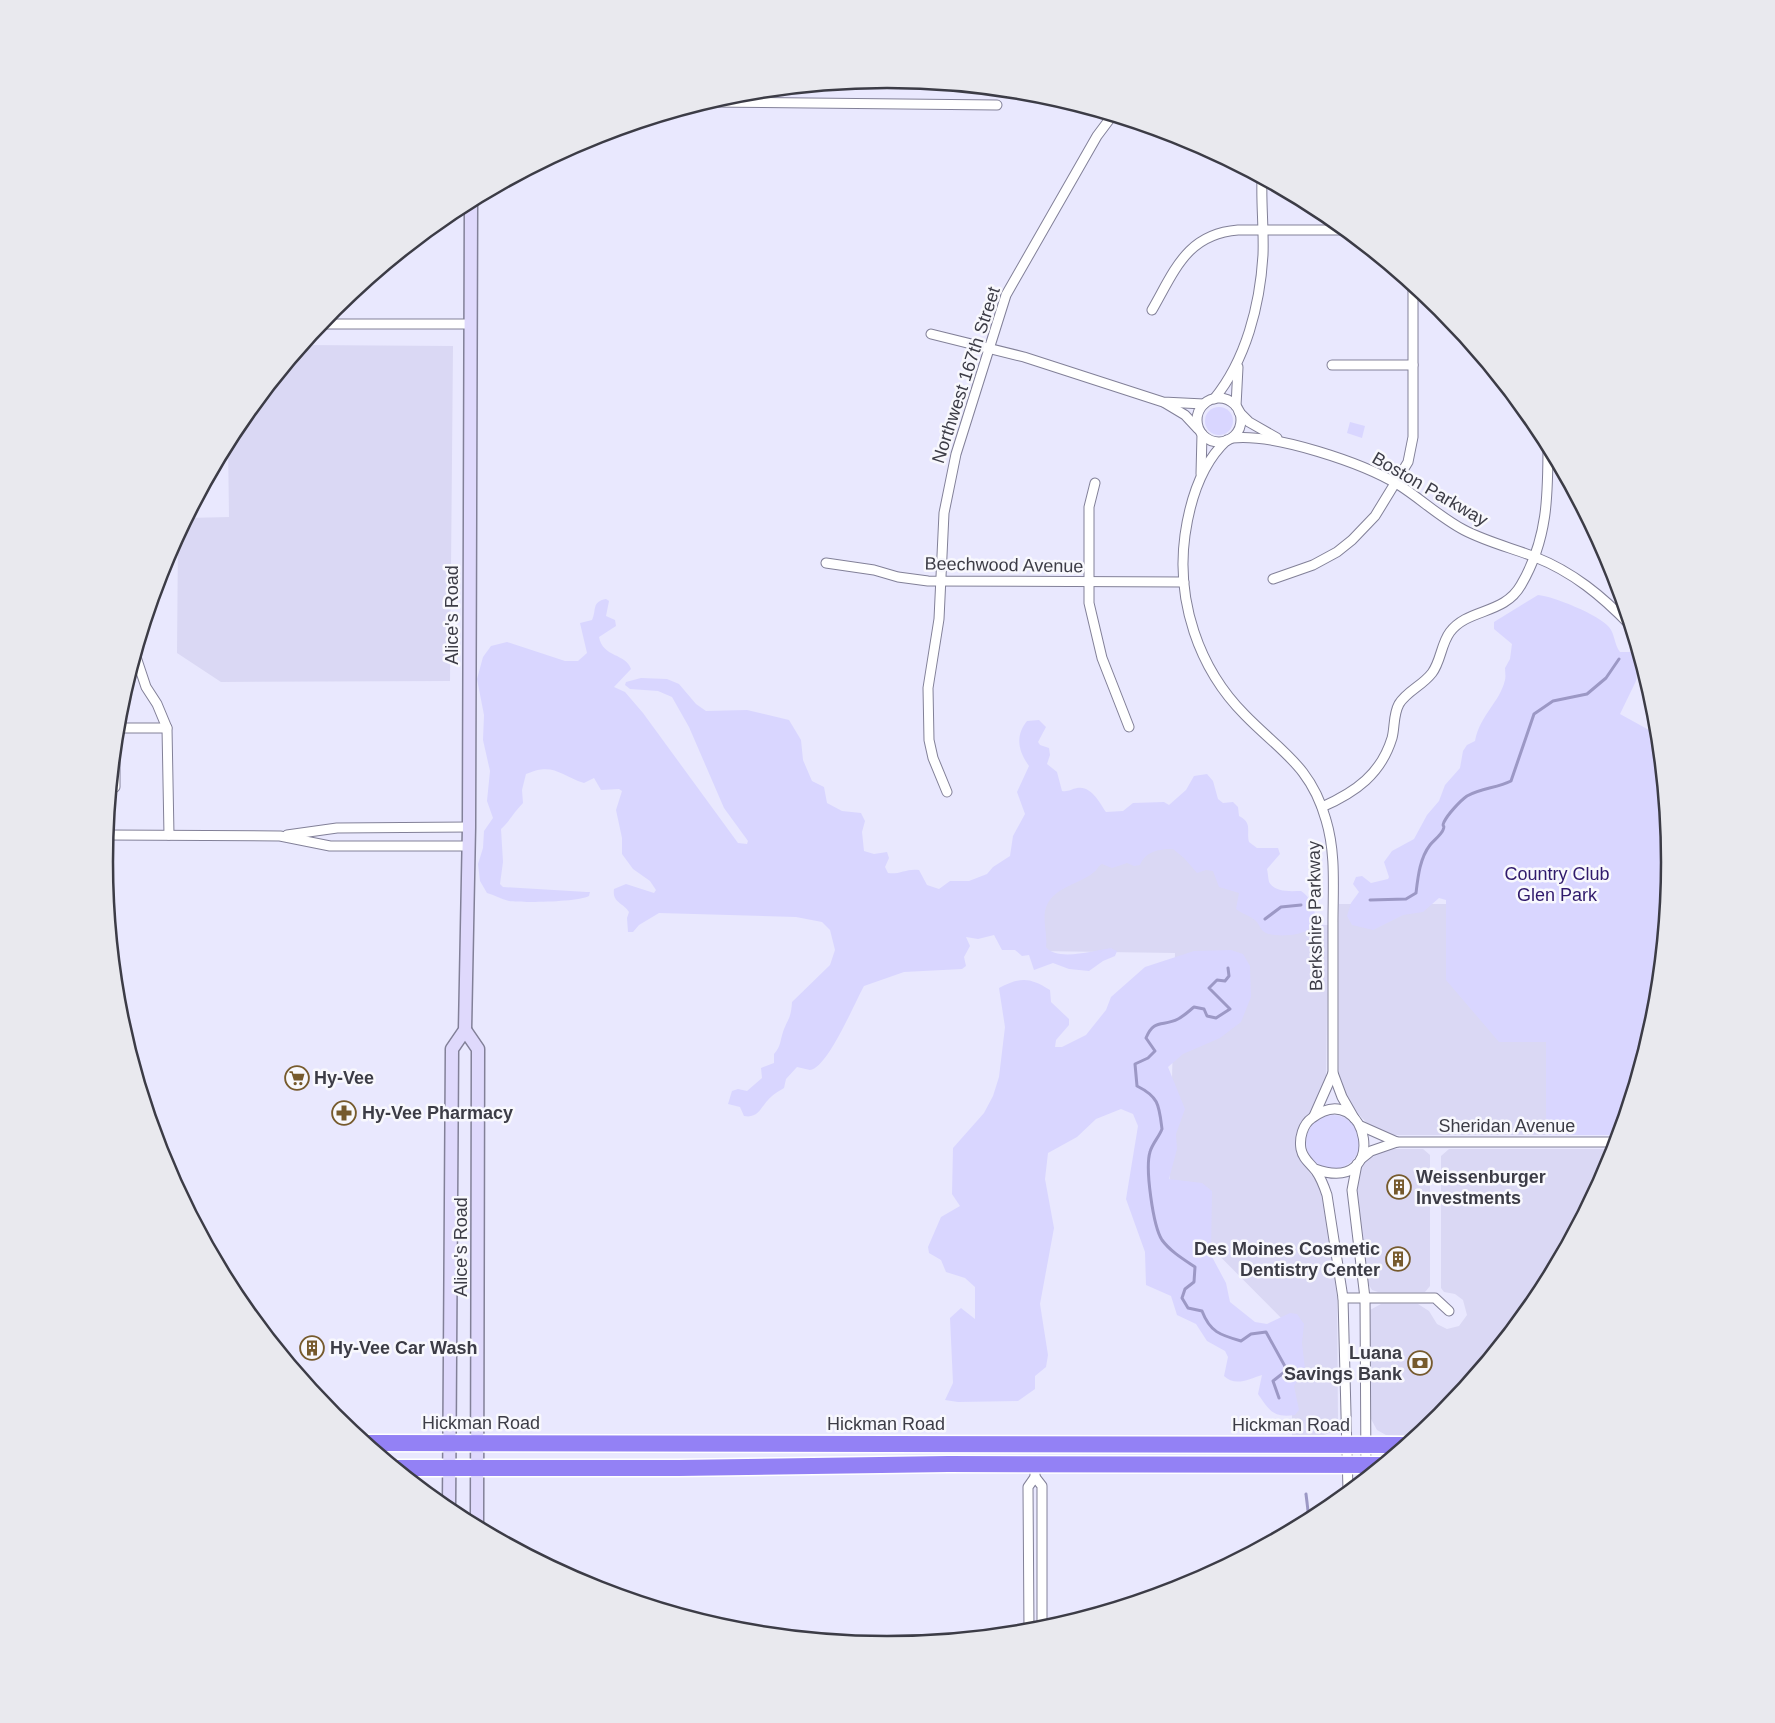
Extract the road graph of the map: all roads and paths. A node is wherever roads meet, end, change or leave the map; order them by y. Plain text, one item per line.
1 (736, 102) edge
2 (997, 104) dead end
3 (1109, 120) edge
4 (1262, 184) edge
5 (472, 209) edge
6 (1263, 230) junction
7 (1335, 230) edge
8 (1414, 295) edge
9 (1152, 310) dead end
10 (331, 324) edge
11 (471, 324) junction
12 (931, 334) dead end
13 (991, 347) junction
14 (1239, 360) junction
15 (1332, 365) dead end
16 (1413, 365) junction
17 (1214, 399) junction
18 (1163, 402) junction
19 (1204, 404) junction
20 (1237, 409) junction
21 (1201, 432) junction
22 (1230, 439) junction
23 (1282, 441) junction
24 (1548, 458) edge
25 (1200, 477) junction
26 (1095, 483) dead end
27 (1397, 484) junction
28 (1534, 556) junction
29 (826, 563) dead end
30 (1273, 579) dead end
31 (940, 582) junction
32 (1089, 582) junction
33 (1184, 582) junction
34 (1621, 617) edge
35 (137, 675) edge
36 (1129, 727) dead end
37 (125, 728) edge
38 (167, 728) junction
39 (947, 792) dead end
40 (1322, 808) junction
41 (468, 827) junction
42 (114, 835) edge
43 (169, 835) junction
44 (280, 836) junction
45 (468, 846) junction
46 (465, 1030) junction
47 (1333, 1073) junction
48 (1314, 1117) junction
49 (1354, 1118) junction
50 (1361, 1126) junction
51 (1397, 1142) junction
52 (1609, 1142) edge
53 (1358, 1162) junction
54 (1315, 1169) junction
55 (1343, 1298) junction
56 (1365, 1298) junction
57 (1449, 1311) dead end
58 (377, 1443) edge
59 (449, 1443) junction
60 (477, 1443) junction
61 (1040, 1444) junction
62 (1198, 1445) junction
63 (1347, 1445) junction
64 (1383, 1455) edge
65 (1369, 1462) edge
66 (893, 1464) junction
67 (1348, 1465) junction
68 (407, 1468) edge
69 (449, 1468) junction
70 (478, 1469) junction
71 (1035, 1471) junction
72 (1348, 1484) edge
73 (449, 1499) edge
74 (477, 1518) edge
75 (1042, 1620) edge
76 (1029, 1622) edge

1 - 2 street
3 - 13 street, Northwest 167th Street
4 - 6 street
5 - 11 main road, Alice's Road
6 - 7 street
6 - 9 street
6 - 14 street
8 - 16 street
10 - 11 street
11 - 41 main road, Alice's Road
12 - 13 street
13 - 18 street
13 - 31 street, Northwest 167th Street
14 - 17 street
14 - 20 street
15 - 16 street
16 - 27 street
17 - 19 street
17 - 20 street
18 - 19 street
18 - 21 street
19 - 21 street
20 - 22 street
20 - 23 street, Boston Parkway
21 - 22 street
21 - 25 street, Berkshire Parkway
22 - 23 street, Boston Parkway
22 - 25 street, Berkshire Parkway
23 - 27 street, Boston Parkway
24 - 28 street
25 - 33 street, Berkshire Parkway
26 - 32 street
27 - 28 street, Boston Parkway
27 - 30 street
28 - 34 street, Boston Parkway
28 - 40 street
29 - 31 street, Beechwood Avenue
31 - 32 street, Beechwood Avenue
31 - 39 street, Northwest 167th Street
32 - 33 street, Beechwood Avenue
32 - 36 street
33 - 40 street, Berkshire Parkway
35 - 38 street
37 - 38 street
38 - 43 street
40 - 47 street, Berkshire Parkway
41 - 44 street
41 - 45 main road, Alice's Road
42 - 43 street
43 - 44 street
44 - 45 street
45 - 46 main road, Alice's Road
46 - 59 main road, Alice's Road
46 - 60 main road, Alice's Road
47 - 48 street, Berkshire Parkway
47 - 49 street, Berkshire Parkway
48 - 49 street
48 - 54 street
49 - 50 street
50 - 51 street, Sheridan Avenue
50 - 53 street
51 - 52 street, Sheridan Avenue
51 - 53 street, Sheridan Avenue
53 - 54 street
53 - 56 street
54 - 55 street
55 - 56 street
55 - 63 street
56 - 57 street
56 - 65 street
58 - 59 highway, Hickman Road
59 - 60 highway, Hickman Road
59 - 69 main road, Alice's Road
60 - 61 highway, Hickman Road
60 - 70 main road, Alice's Road
61 - 62 highway, Hickman Road
61 - 66 highway
62 - 63 highway, Hickman Road
62 - 71 highway
63 - 65 highway, Hickman Road
63 - 67 street
64 - 65 highway, Hickman Road
65 - 67 highway, Hickman Road
66 - 70 highway, Hickman Road
66 - 71 highway, Hickman Road
67 - 71 highway, Hickman Road
67 - 72 street
68 - 69 highway, Hickman Road
69 - 70 highway, Hickman Road
69 - 73 main road, Alice's Road
70 - 74 main road, Alice's Road
71 - 75 street
71 - 76 street

